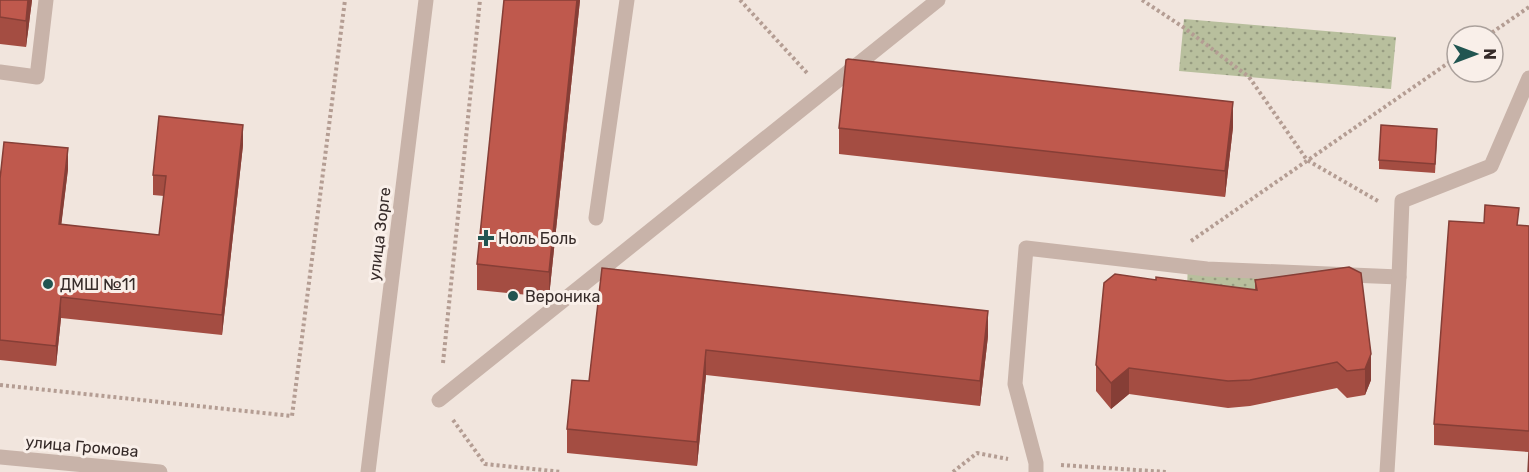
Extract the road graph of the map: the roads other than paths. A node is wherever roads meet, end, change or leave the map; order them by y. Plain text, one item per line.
1 (45, 0) edge
2 (426, 0) edge
3 (627, 0) edge
4 (938, 0) edge
5 (0, 72) edge
6 (1529, 78) edge
7 (596, 218) dead end
8 (1400, 276) junction
9 (439, 400) road end
10 (0, 457) edge
11 (160, 472) edge
12 (368, 472) edge
13 (1036, 472) edge
14 (1387, 472) edge

1 - 5 street
2 - 12 street, улица Зорге
3 - 7 street
4 - 9 street
6 - 8 street
8 - 13 street
8 - 14 street
10 - 11 street, улица Громова

